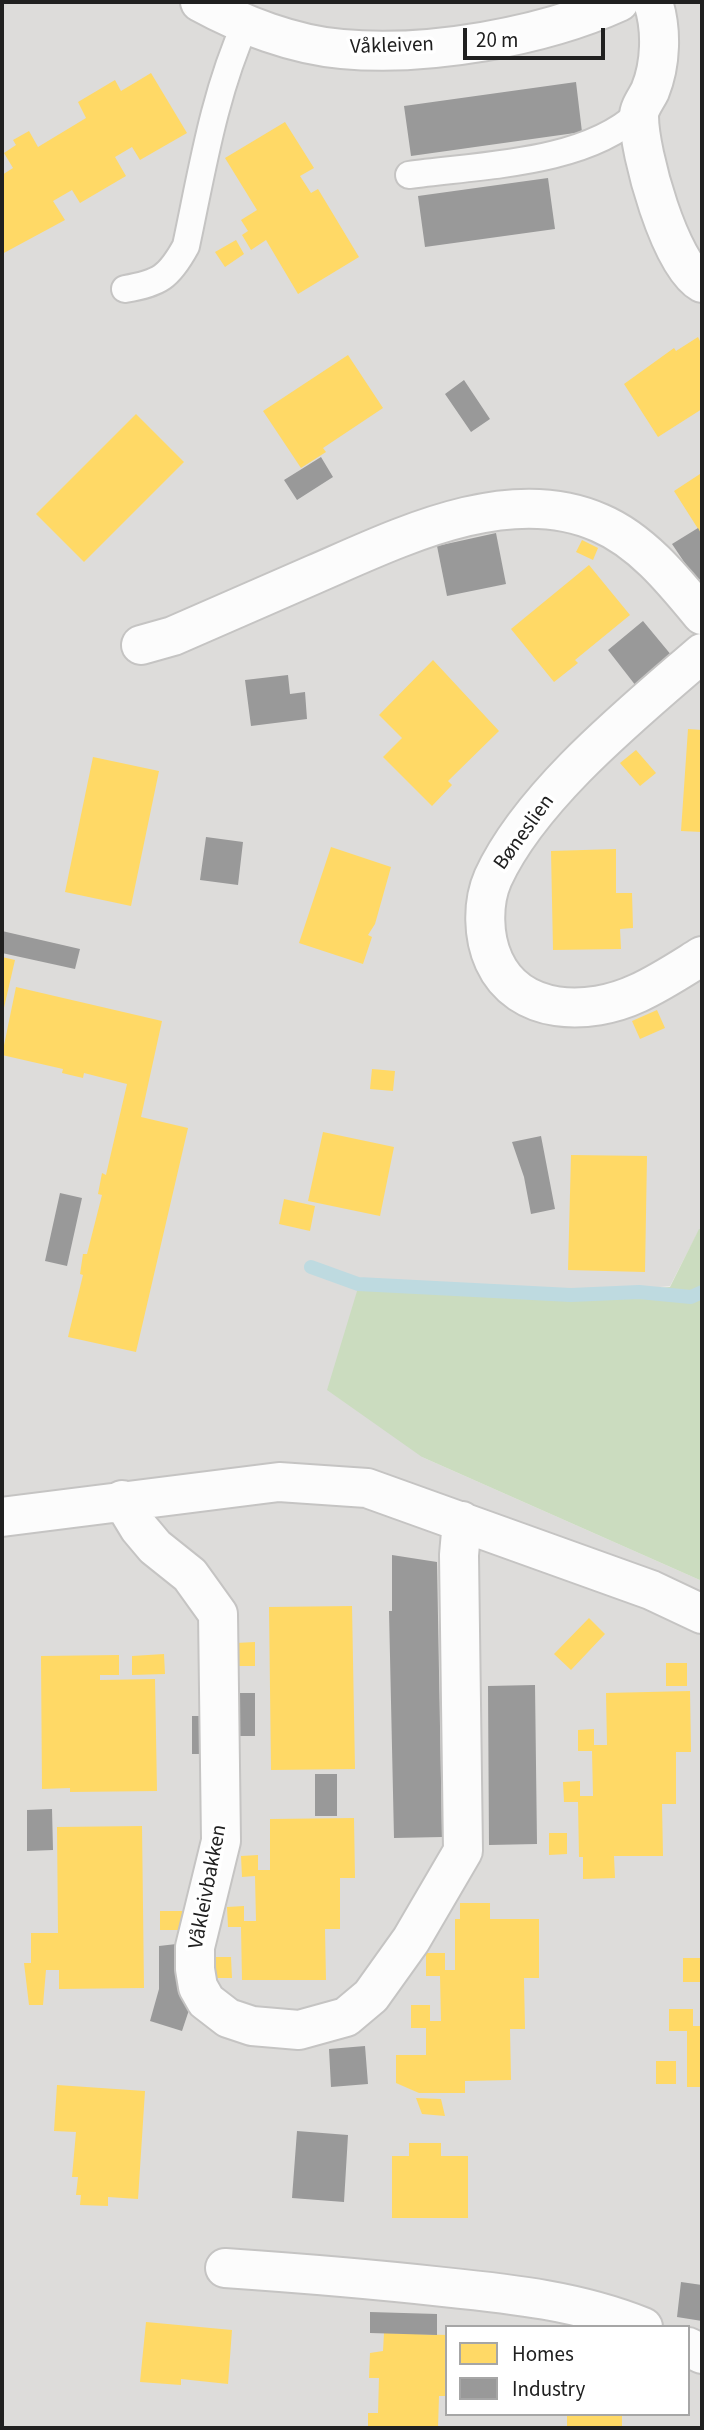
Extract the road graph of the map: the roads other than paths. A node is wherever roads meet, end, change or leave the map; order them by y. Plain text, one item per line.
1 (200, 2) edge
2 (619, 2) edge
3 (653, 2) edge
4 (246, 23) junction
5 (638, 114) junction
6 (409, 175) dead end
7 (702, 283) edge
8 (125, 289) dead end
9 (702, 615) edge
10 (141, 645) dead end
11 (702, 653) edge
12 (702, 956) edge
13 (122, 1500) junction
14 (2, 1517) edge
15 (462, 1521) junction
16 (702, 1614) edge
17 (225, 2268) dead end
18 (637, 2325) edge

1 - 4 street, Våkleiven
2 - 4 street, Våkleiven
3 - 5 street
4 - 8 lane
5 - 6 lane
5 - 7 street
9 - 10 street
11 - 12 street, Bøneslien
13 - 14 street
13 - 15 street
13 - 15 street, Våkleivbakken
15 - 16 street
17 - 18 street

